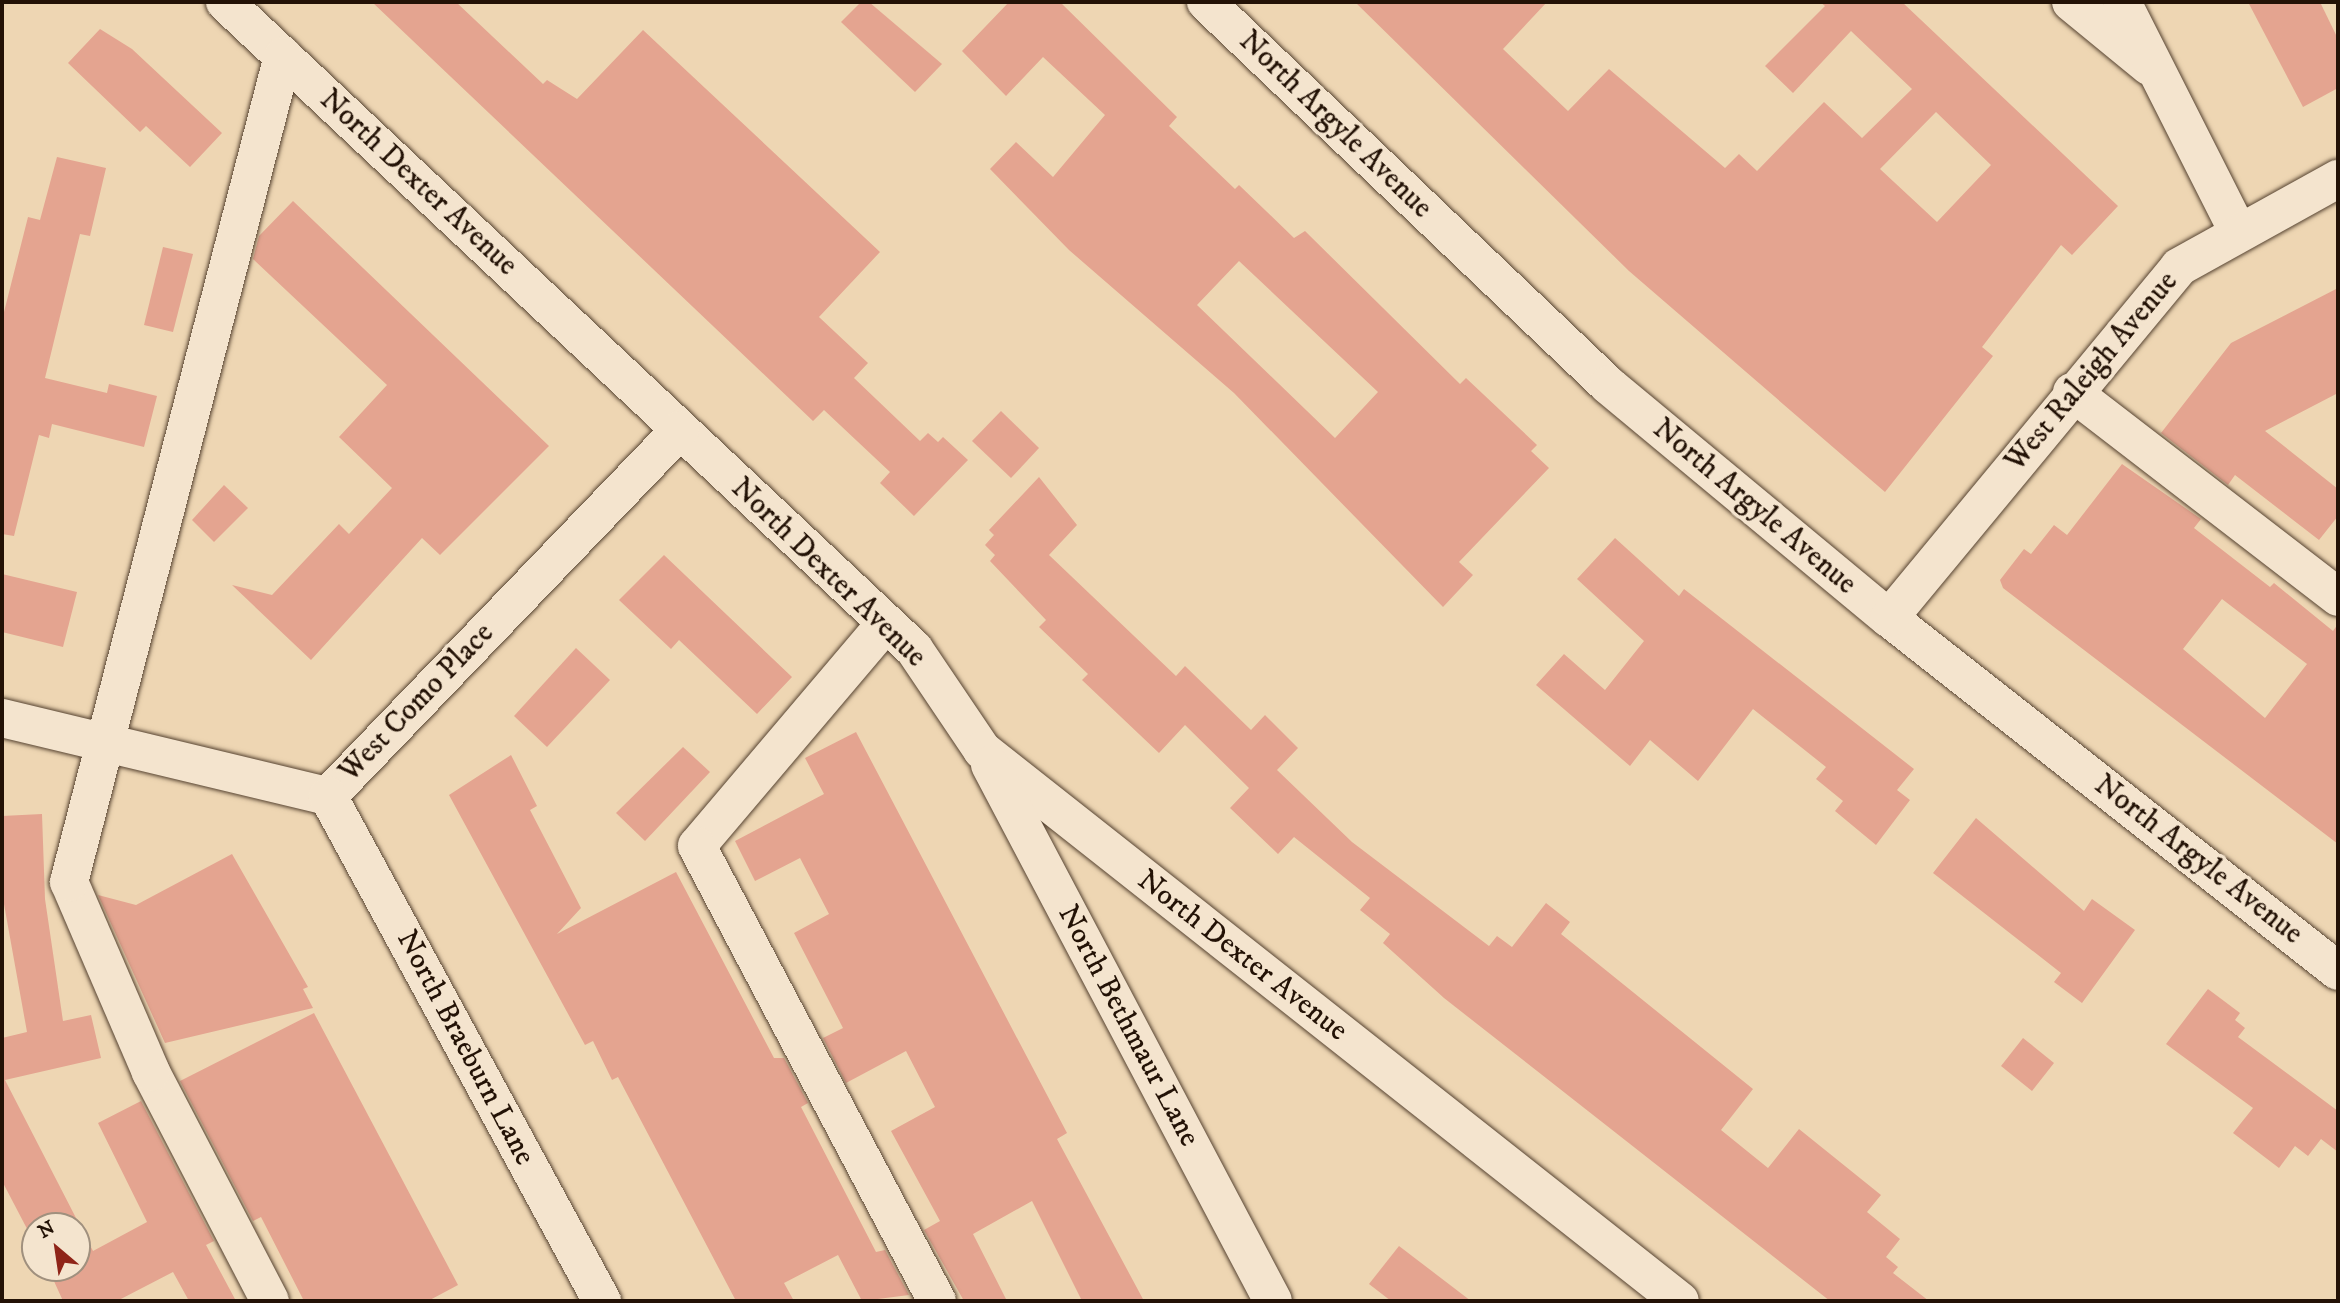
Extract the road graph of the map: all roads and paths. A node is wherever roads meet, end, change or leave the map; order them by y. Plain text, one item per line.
1 (225, 2) edge
2 (1206, 2) edge
3 (2071, 2) edge
4 (2122, 2) edge
5 (283, 56) junction
6 (2161, 76) junction
7 (2338, 179) edge
8 (2238, 232) junction
9 (2072, 393) junction
10 (680, 430) junction
11 (2338, 597) edge
12 (1889, 618) junction
13 (886, 623) junction
14 (2, 718) edge
15 (104, 741) junction
16 (982, 751) junction
17 (328, 796) junction
18 (2332, 953) edge
19 (270, 1301) edge
20 (602, 1301) edge
21 (937, 1301) edge
22 (1273, 1301) edge
23 (1680, 1301) edge

1 - 5 street, North Dexter Avenue
2 - 12 street, North Argyle Avenue
3 - 6 street
4 - 6 street
5 - 10 street, North Dexter Avenue
5 - 15 street
6 - 8 street
7 - 8 street, West Raleigh Avenue
8 - 9 street, West Raleigh Avenue
9 - 11 street
9 - 12 street, West Raleigh Avenue
10 - 13 street, North Dexter Avenue
10 - 17 street, West Como Place
12 - 18 street, North Argyle Avenue
13 - 16 street, North Dexter Avenue
13 - 21 street
14 - 15 street, West Como Place
15 - 17 street, West Como Place
15 - 19 street
16 - 22 street, North Bethmaur Lane
16 - 23 street, North Dexter Avenue
17 - 20 street, North Braeburn Lane

